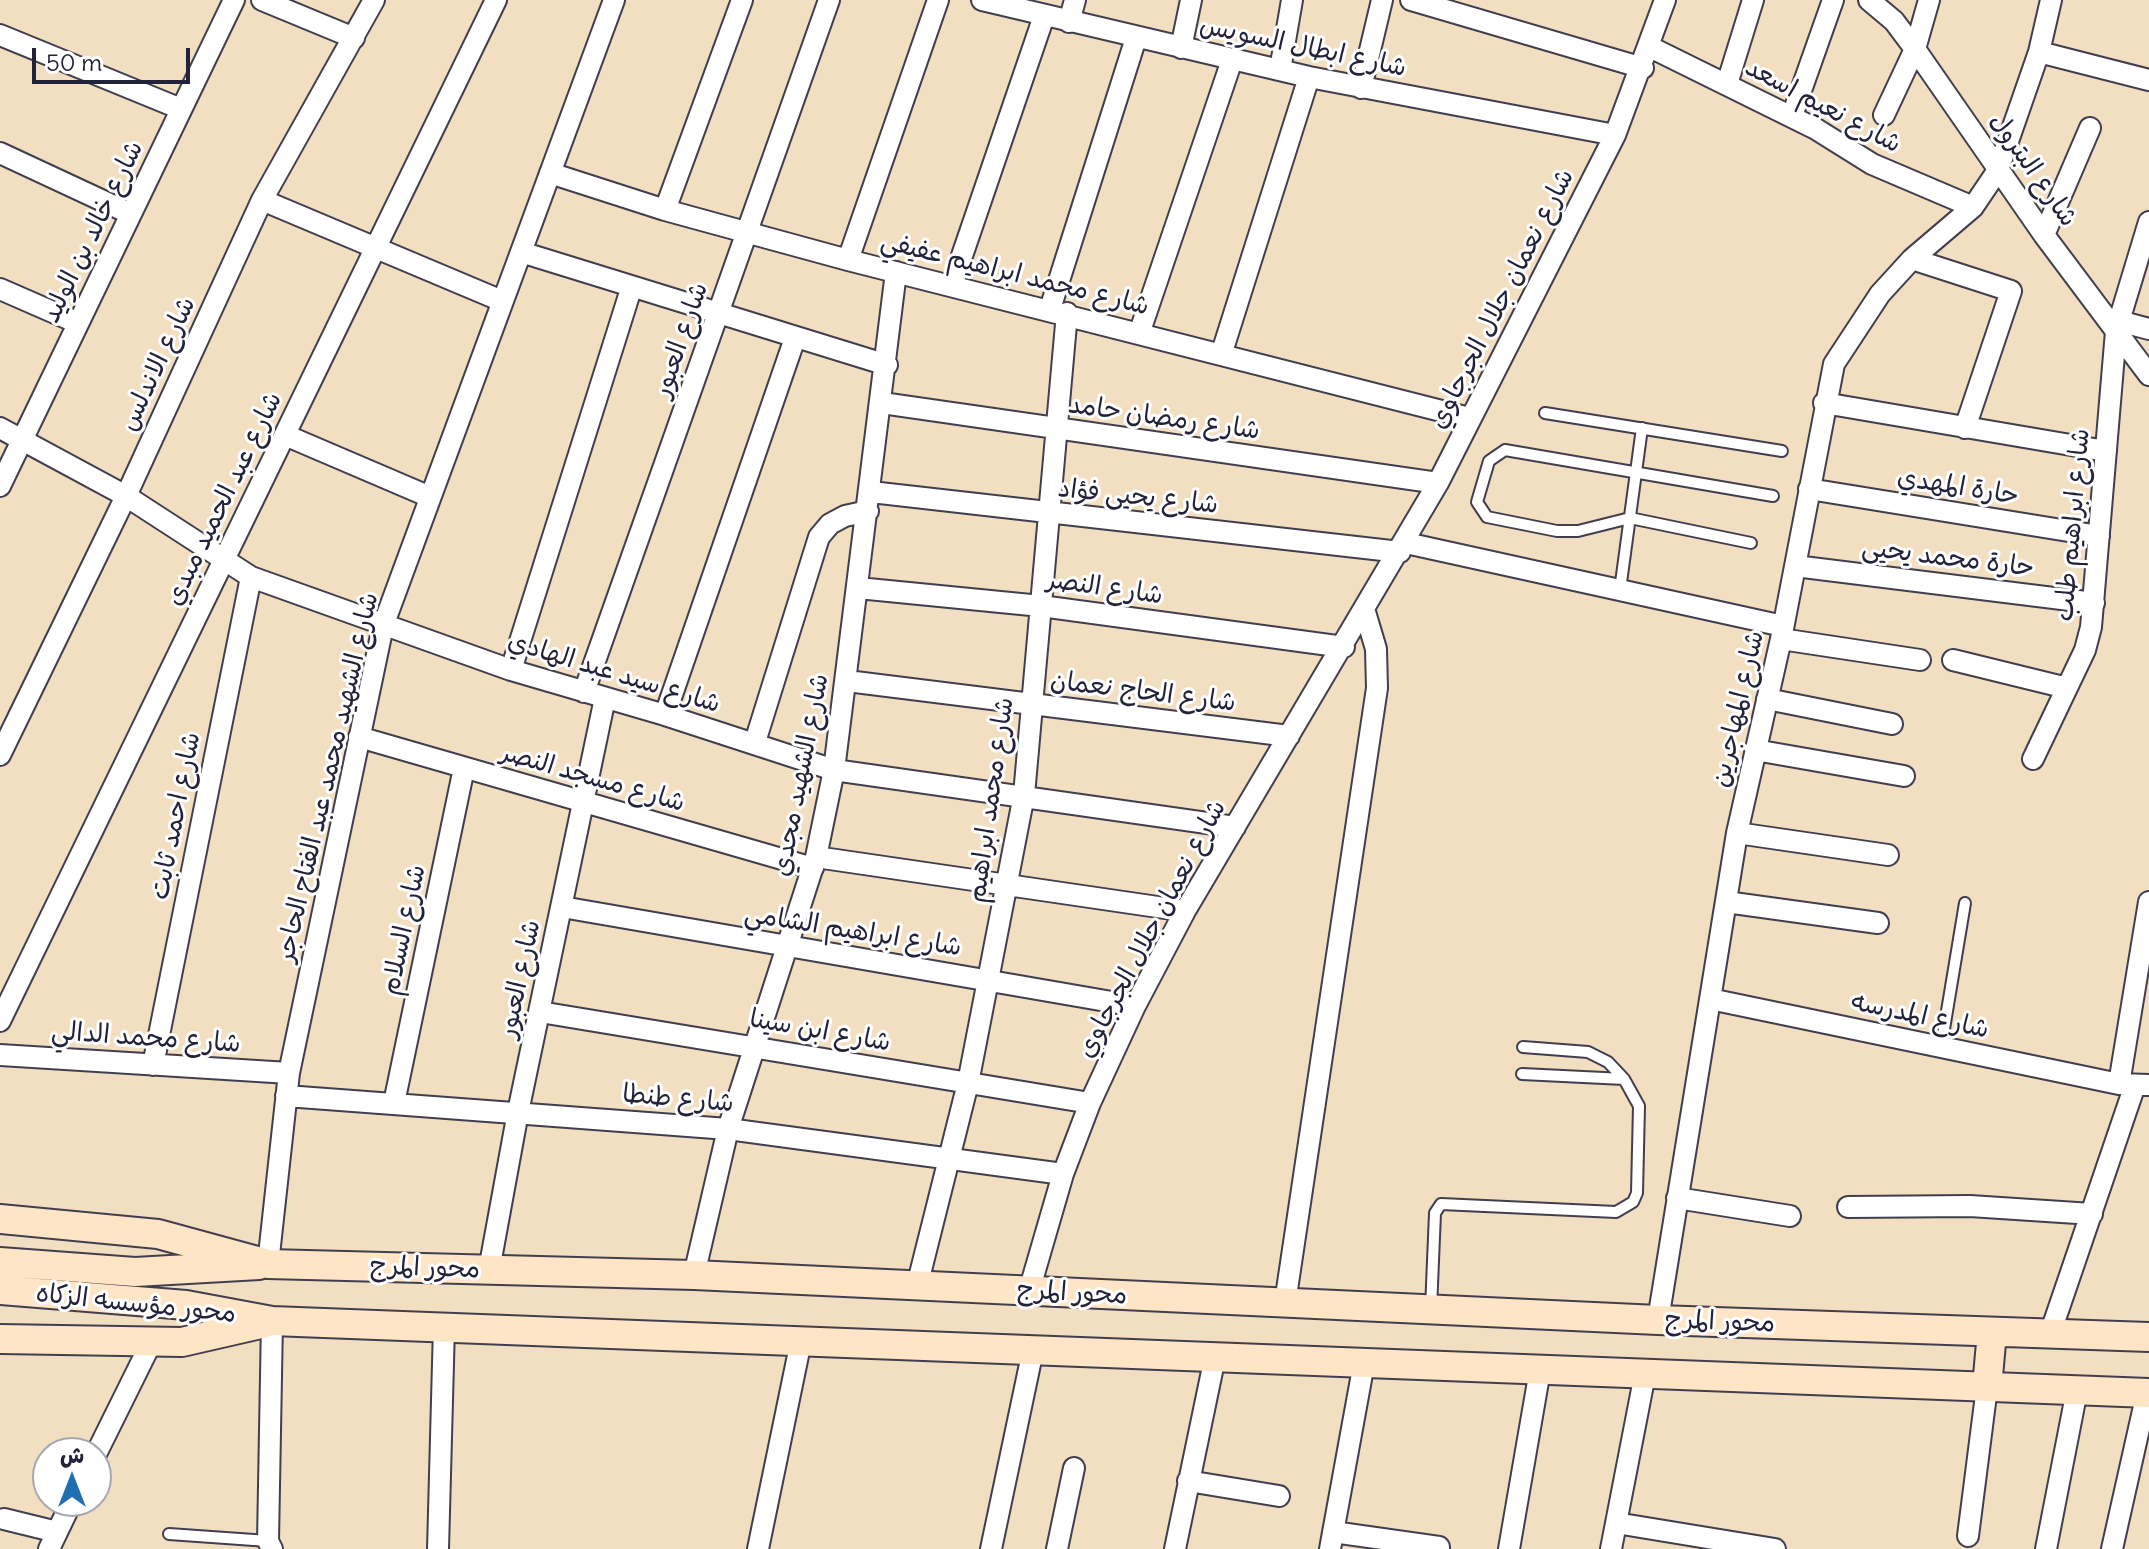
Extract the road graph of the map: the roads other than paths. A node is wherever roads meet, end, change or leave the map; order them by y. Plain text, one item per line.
1 (234, 0) edge
2 (262, 0) edge
3 (374, 0) edge
4 (496, 0) edge
5 (614, 0) edge
6 (742, 0) edge
7 (829, 0) edge
8 (938, 0) edge
9 (982, 0) edge
10 (1075, 0) edge
11 (1191, 0) edge
12 (1292, 0) edge
13 (1382, 0) edge
14 (1411, 0) edge
15 (1665, 0) edge
16 (1753, 0) edge
17 (1833, 0) edge
18 (1869, 0) edge
19 (1929, 0) edge
20 (2051, 0) edge
21 (1044, 16) junction
22 (1069, 22) junction
23 (0, 35) edge
24 (354, 38) junction
25 (1136, 38) junction
26 (1650, 47) junction
27 (1181, 48) junction
28 (1915, 49) junction
29 (2039, 52) junction
30 (1232, 60) junction
31 (1643, 68) junction
32 (1280, 70) junction
33 (1309, 77) junction
34 (2149, 80) edge
35 (1727, 84) junction
36 (1361, 88) junction
37 (181, 109) junction
38 (1884, 115) dead end
39 (1792, 116) junction
40 (2090, 128) dead end
41 (1615, 135) junction
42 (0, 153) edge
43 (1998, 170) junction
44 (550, 173) junction
45 (262, 200) junction
46 (1973, 207) junction
47 (665, 210) junction
48 (131, 214) junction
49 (2149, 222) edge
50 (747, 232) junction
51 (2044, 235) junction
52 (375, 249) junction
53 (521, 252) junction
54 (1912, 259) junction
55 (848, 260) junction
56 (896, 272) junction
57 (952, 285) junction
58 (0, 289) edge
59 (631, 289) junction
60 (502, 301) junction
61 (1059, 311) junction
62 (718, 314) junction
63 (78, 323) junction
64 (2118, 326) junction
65 (2149, 329) edge
66 (1140, 331) junction
67 (795, 338) junction
68 (1222, 352) junction
69 (887, 365) junction
70 (2149, 375) edge
71 (882, 403) junction
72 (1824, 403) junction
73 (1545, 413) dead end
74 (1469, 418) junction
75 (0, 428) edge
76 (1057, 428) junction
77 (1642, 428) junction
78 (1965, 428) junction
79 (285, 435) junction
80 (23, 438) junction
81 (1782, 451) dead end
82 (2106, 451) junction
83 (1636, 472) junction
84 (1438, 483) junction
85 (0, 486) edge
86 (1809, 489) junction
87 (126, 496) junction
88 (1773, 496) dead end
89 (430, 497) junction
90 (869, 502) junction
91 (1049, 513) junction
92 (1630, 518) junction
93 (2099, 536) junction
94 (1751, 543) dead end
95 (1403, 547) junction
96 (224, 560) junction
97 (1795, 566) junction
98 (251, 577) junction
99 (858, 588) junction
100 (1620, 590) junction
101 (2094, 603) junction
102 (1041, 606) junction
103 (1365, 612) junction
104 (383, 626) junction
105 (1782, 632) junction
106 (1344, 647) junction
107 (1920, 660) dead end
108 (1953, 660) dead end
109 (511, 670) junction
110 (847, 681) junction
111 (2067, 688) junction
112 (584, 692) junction
113 (605, 698) junction
114 (1767, 699) junction
115 (1032, 704) junction
116 (665, 715) junction
117 (1892, 724) dead end
118 (1289, 736) junction
119 (359, 737) junction
120 (755, 742) junction
121 (1755, 750) junction
122 (0, 755) edge
123 (2033, 759) dead end
124 (464, 768) junction
125 (834, 770) junction
126 (1904, 776) dead end
127 (1024, 795) junction
128 (583, 802) junction
129 (1235, 827) junction
130 (1737, 833) junction
131 (1888, 855) dead end
132 (814, 863) junction
133 (1006, 886) junction
134 (1726, 902) junction
135 (2149, 902) edge
136 (1965, 903) dead end
137 (562, 907) junction
138 (1185, 911) junction
139 (1878, 923) dead end
140 (2146, 938) edge
141 (787, 947) junction
142 (990, 980) junction
143 (1710, 999) junction
144 (1135, 1006) junction
145 (540, 1012) junction
146 (0, 1021) edge
147 (755, 1046) junction
148 (1523, 1047) dead end
149 (1941, 1047) junction
150 (0, 1055) edge
151 (153, 1065) junction
152 (289, 1073) junction
153 (1522, 1074) dead end
154 (1624, 1079) junction
155 (968, 1083) junction
156 (2134, 1085) edge
157 (286, 1096) junction
158 (394, 1103) junction
159 (1090, 1103) junction
160 (518, 1112) junction
161 (728, 1129) junction
162 (948, 1158) junction
163 (1063, 1174) junction
164 (1677, 1198) junction
165 (1848, 1207) dead end
166 (2092, 1214) junction
167 (1790, 1216) dead end
168 (0, 1219) edge
169 (0, 1262) edge
170 (268, 1264) junction
171 (489, 1270) junction
172 (694, 1275) junction
173 (917, 1286) junction
174 (0, 1290) edge
175 (1029, 1291) junction
176 (1285, 1303) junction
177 (1431, 1309) junction
178 (1658, 1320) junction
179 (272, 1321) junction
180 (444, 1326) junction
181 (1992, 1332) junction
182 (2050, 1334) junction
183 (2149, 1337) edge
184 (0, 1339) edge
185 (801, 1341) junction
186 (151, 1343) junction
187 (1033, 1350) junction
188 (1215, 1357) junction
189 (1364, 1363) junction
190 (1540, 1370) junction
191 (1645, 1374) junction
192 (1987, 1387) junction
193 (2077, 1390) junction
194 (2148, 1393) edge
195 (104, 1437) edge
196 (1074, 1468) dead end
197 (1188, 1481) junction
198 (1279, 1496) dead end
199 (65, 1517) edge
200 (4, 1519) dead end
201 (1616, 1523) junction
202 (169, 1534) dead end
203 (1968, 1536) dead end
204 (1332, 1541) edge
205 (54, 1544) edge
206 (270, 1545) edge
207 (1439, 1547) edge
208 (438, 1549) edge
209 (758, 1549) edge
210 (991, 1549) edge
211 (1057, 1549) edge
212 (1175, 1549) edge
213 (1509, 1549) edge
214 (1611, 1549) edge
215 (1775, 1549) edge
216 (2046, 1549) edge
217 (2112, 1549) edge

1 - 37 street, شارع خالد بن الوليد
2 - 24 street
3 - 24 street, شارع الاندلس
4 - 52 street, شارع عبد الحميد مبدي
5 - 44 street, شارع الشهيد محمد عبد الفتاح الحاجر
6 - 47 street
7 - 50 street, شارع العبور
8 - 55 street
9 - 21 street, شارع ابطال السويس
10 - 22 street
11 - 27 street
12 - 32 street
13 - 36 street
14 - 31 street
15 - 26 street, شارع نعمان جلال الجرجاوي
16 - 35 street
17 - 39 street
18 - 28 street, شارع البترول
19 - 28 street
20 - 29 street, شارع المهاجرين
21 - 22 street, شارع ابطال السويس
21 - 57 street
22 - 25 street, شارع ابطال السويس
23 - 37 street
24 - 45 street, شارع الاندلس
25 - 27 street, شارع ابطال السويس
25 - 61 street, شارع محمد ابراهيم
26 - 31 street, شارع نعمان جلال الجرجاوي
26 - 35 street, شارع نعيم اسعد
27 - 30 street, شارع ابطال السويس
28 - 38 street
28 - 43 street, شارع البترول
29 - 34 street
29 - 43 street, شارع المهاجرين
30 - 32 street, شارع ابطال السويس
30 - 66 street
31 - 41 street, شارع نعمان جلال الجرجاوي
32 - 33 street, شارع ابطال السويس
33 - 36 street, شارع ابطال السويس
33 - 68 street
35 - 39 street, شارع نعيم اسعد
36 - 41 street, شارع ابطال السويس
37 - 48 street, شارع خالد بن الوليد
39 - 46 street, شارع نعيم اسعد
40 - 51 street
41 - 74 street, شارع نعمان جلال الجرجاوي
42 - 48 street
43 - 46 street, شارع المهاجرين
43 - 51 street, شارع البترول
44 - 47 street, شارع محمد ابراهيم عفيفي
44 - 53 street, شارع الشهيد محمد عبد الفتاح الحاجر
45 - 52 street
45 - 87 street, شارع الاندلس
46 - 54 street, شارع المهاجرين
47 - 50 street, شارع محمد ابراهيم عفيفي
48 - 63 street, شارع خالد بن الوليد
49 - 64 street, شارع ابراهيم طلب
50 - 55 street, شارع محمد ابراهيم عفيفي
50 - 62 street, شارع العبور
51 - 64 street, شارع البترول
52 - 60 street
52 - 79 street, شارع عبد الحميد مبدي
53 - 59 street
53 - 60 street, شارع الشهيد محمد عبد الفتاح الحاجر
54 - 72 street, شارع المهاجرين
54 - 78 street
55 - 56 street, شارع محمد ابراهيم عفيفي
56 - 57 street, شارع محمد ابراهيم عفيفي
56 - 69 street, شارع الشهيد مجدي
57 - 61 street, شارع محمد ابراهيم عفيفي
58 - 63 street
59 - 62 street
59 - 109 street
60 - 89 street, شارع الشهيد محمد عبد الفتاح الحاجر
61 - 66 street, شارع محمد ابراهيم عفيفي
61 - 76 street, شارع محمد ابراهيم
62 - 67 street
62 - 112 street, شارع العبور
63 - 80 street, شارع خالد بن الوليد
64 - 65 street
64 - 70 street, شارع البترول
64 - 82 street, شارع ابراهيم طلب
66 - 68 street, شارع محمد ابراهيم عفيفي
67 - 69 street
67 - 116 street
68 - 74 street, شارع محمد ابراهيم عفيفي
69 - 71 street, شارع الشهيد مجدي
71 - 76 street, شارع رمضان حامد
71 - 90 street, شارع الشهيد مجدي
72 - 78 street
72 - 86 street, شارع المهاجرين
73 - 77 lane
74 - 84 street, شارع نعمان جلال الجرجاوي
75 - 80 street, شارع سيد عبد الهادي
76 - 84 street, شارع رمضان حامد
76 - 91 street, شارع محمد ابراهيم
77 - 81 lane
77 - 83 lane
78 - 82 street
79 - 89 street
79 - 96 street, شارع عبد الحميد مبدي
80 - 85 street, شارع خالد بن الوليد
80 - 87 street, شارع سيد عبد الهادي
82 - 93 street, شارع ابراهيم طلب
83 - 88 lane
83 - 92 lane
83 - 92 lane
84 - 95 street, شارع نعمان جلال الجرجاوي
86 - 93 street, حارة المهدي
86 - 97 street, شارع المهاجرين
87 - 96 street, شارع سيد عبد الهادي
87 - 122 street, شارع الاندلس
89 - 104 street, شارع الشهيد محمد عبد الفتاح الحاجر
90 - 91 street, شارع يحيى فؤاد
90 - 99 street, شارع الشهيد مجدي
90 - 120 street
91 - 95 street, شارع يحيى فؤاد
91 - 102 street, شارع محمد ابراهيم
92 - 94 lane
92 - 100 lane
93 - 101 street, شارع ابراهيم طلب
95 - 100 street, شارع يحيى فؤاد
95 - 103 street, شارع نعمان جلال الجرجاوي
96 - 98 street, شارع سيد عبد الهادي
96 - 146 street, شارع عبد الحميد مبدي
97 - 101 street, حارة محمد يحيى
97 - 105 street, شارع المهاجرين
98 - 104 street, شارع سيد عبد الهادي
98 - 151 street, شارع احمد ثابت
99 - 102 street, شارع النصر
99 - 110 street, شارع الشهيد مجدي
100 - 105 street, شارع يحيى فؤاد
101 - 111 street, شارع ابراهيم طلب
102 - 106 street, شارع النصر
102 - 115 street, شارع محمد ابراهيم
103 - 106 street, شارع نعمان جلال الجرجاوي
103 - 176 street
104 - 109 street, شارع سيد عبد الهادي
104 - 119 street, شارع الشهيد محمد عبد الفتاح الحاجر
105 - 107 street, شارع يحيى فؤاد
105 - 114 street, شارع المهاجرين
106 - 118 street, شارع نعمان جلال الجرجاوي
108 - 111 street
109 - 112 street, شارع سيد عبد الهادي
110 - 115 street, شارع الحاج نعمان
110 - 125 street, شارع الشهيد مجدي
111 - 123 street, شارع ابراهيم طلب
112 - 113 street, شارع سيد عبد الهادي
113 - 116 street, شارع سيد عبد الهادي
113 - 128 street, شارع العبور
114 - 117 street
114 - 121 street, شارع المهاجرين
115 - 118 street, شارع الحاج نعمان
115 - 127 street, شارع محمد ابراهيم
116 - 120 street, شارع سيد عبد الهادي
118 - 129 street, شارع نعمان جلال الجرجاوي
119 - 124 street, شارع مسجد النصر
119 - 152 street, شارع الشهيد محمد عبد الفتاح الحاجر
120 - 125 street, شارع سيد عبد الهادي
121 - 126 street
121 - 130 street, شارع المهاجرين
124 - 128 street, شارع مسجد النصر
124 - 158 street, شارع السلام
125 - 127 street, شارع سيد عبد الهادي
125 - 132 street, شارع الشهيد مجدي
127 - 129 street, شارع سيد عبد الهادي
127 - 133 street, شارع محمد ابراهيم
128 - 132 street, شارع مسجد النصر
128 - 137 street, شارع العبور
129 - 138 street, شارع نعمان جلال الجرجاوي
130 - 131 street
130 - 134 street, شارع المهاجرين
132 - 133 street, شارع مسجد النصر
132 - 141 street, شارع الشهيد مجدي
133 - 138 street, شارع مسجد النصر
133 - 142 street, شارع محمد ابراهيم
134 - 139 street
134 - 143 street, شارع المهاجرين
135 - 140 street
136 - 149 lane
137 - 141 street, شارع ابراهيم الشامي
137 - 145 street, شارع العبور
138 - 144 street, شارع نعمان جلال الجرجاوي
140 - 156 street
141 - 142 street, شارع ابراهيم الشامي
141 - 147 street, شارع الشهيد مجدي
142 - 144 street, شارع ابراهيم الشامي
142 - 155 street, شارع محمد ابراهيم
143 - 149 street, شارع المدرسه
143 - 164 street, شارع المهاجرين
144 - 159 street, شارع نعمان جلال الجرجاوي
145 - 147 street, شارع ابن سينا
145 - 160 street, شارع العبور
147 - 155 street, شارع ابن سينا
147 - 161 street, شارع الشهيد مجدي
148 - 154 lane
149 - 156 street, شارع المدرسه
150 - 151 street, شارع محمد الدالي
151 - 152 street, شارع محمد الدالي
152 - 157 street, شارع الشهيد محمد عبد الفتاح الحاجر
153 - 154 lane
154 - 177 lane
155 - 159 street, شارع ابن سينا
155 - 162 street, شارع محمد ابراهيم
156 - 166 street
157 - 158 street, شارع طنطا
157 - 170 street, شارع الشهيد محمد عبد الفتاح الحاجر
158 - 160 street, شارع طنطا
159 - 163 street, شارع نعمان جلال الجرجاوي
160 - 161 street, شارع طنطا
160 - 171 street, شارع العبور
161 - 162 street, شارع طنطا
161 - 172 street, شارع الشهيد مجدي
162 - 163 street, شارع طنطا
162 - 173 street, شارع محمد ابراهيم
163 - 175 street, شارع نعمان جلال الجرجاوي
164 - 167 street
164 - 178 street, شارع المهاجرين
165 - 166 street
166 - 182 street
168 - 170 main road, محور المرج
169 - 170 main road, محور مؤسسه الزكاه
170 - 171 main road, محور المرج
171 - 172 main road, محور المرج
172 - 173 main road, محور المرج
173 - 175 main road, محور المرج
174 - 179 main road, محور مؤسسه الزكاه
175 - 176 main road, محور المرج
176 - 177 main road, محور المرج
177 - 178 main road, محور المرج
178 - 181 main road, محور المرج
179 - 180 main road
179 - 186 main road
179 - 206 street
180 - 185 main road
180 - 208 street
181 - 182 main road, محور المرج
181 - 192 main road
182 - 183 main road, محور المرج
184 - 186 main road
185 - 187 main road
185 - 209 street
186 - 195 street
187 - 188 main road
187 - 210 street
188 - 189 main road
188 - 197 street
189 - 190 main road
189 - 204 street
190 - 191 main road
190 - 213 street
191 - 192 main road
191 - 201 street
192 - 193 main road
192 - 203 street
193 - 194 main road
193 - 216 street
194 - 217 street
196 - 211 street
197 - 198 street
197 - 212 street
199 - 205 street
200 - 205 street
201 - 214 street
201 - 215 street
202 - 206 lane
204 - 207 street

